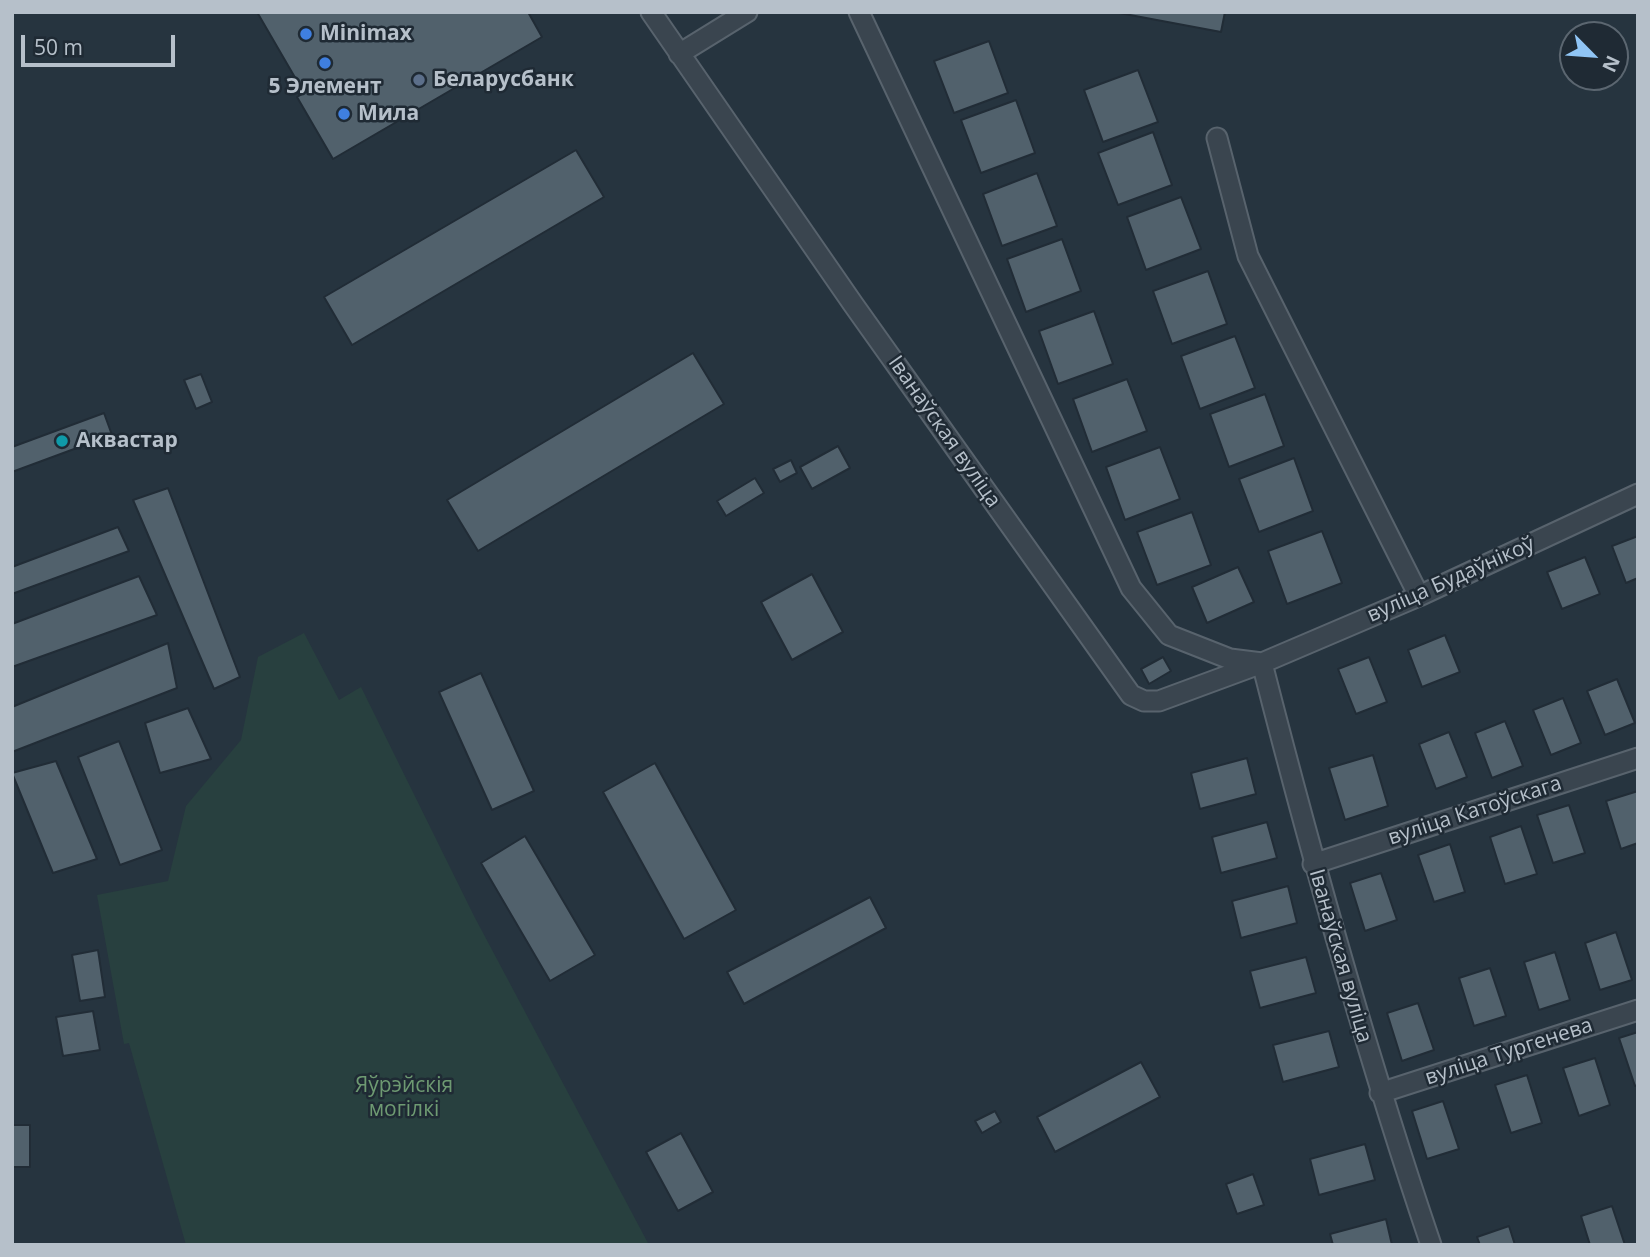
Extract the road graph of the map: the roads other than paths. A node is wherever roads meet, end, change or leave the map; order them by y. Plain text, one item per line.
1 (651, 12) edge
2 (747, 12) edge
3 (859, 12) edge
4 (678, 54) junction
5 (1217, 138) dead end
6 (1638, 494) edge
7 (1419, 596) junction
8 (1262, 663) junction
9 (1638, 758) edge
10 (1313, 864) junction
11 (1638, 1010) edge
12 (1380, 1093) junction
13 (1431, 1245) edge

1 - 4 street, Іванаўская вуліца
2 - 4 street
3 - 8 street
4 - 8 street, Іванаўская вуліца
5 - 7 street
6 - 7 street, вуліца Будаўнікоў
7 - 8 street, вуліца Будаўнікоў
8 - 10 street, Іванаўская вуліца
9 - 10 street, вуліца Катоўскага
10 - 12 street, Іванаўская вуліца
11 - 12 street, вуліца Тургенева
12 - 13 street, Іванаўская вуліца

